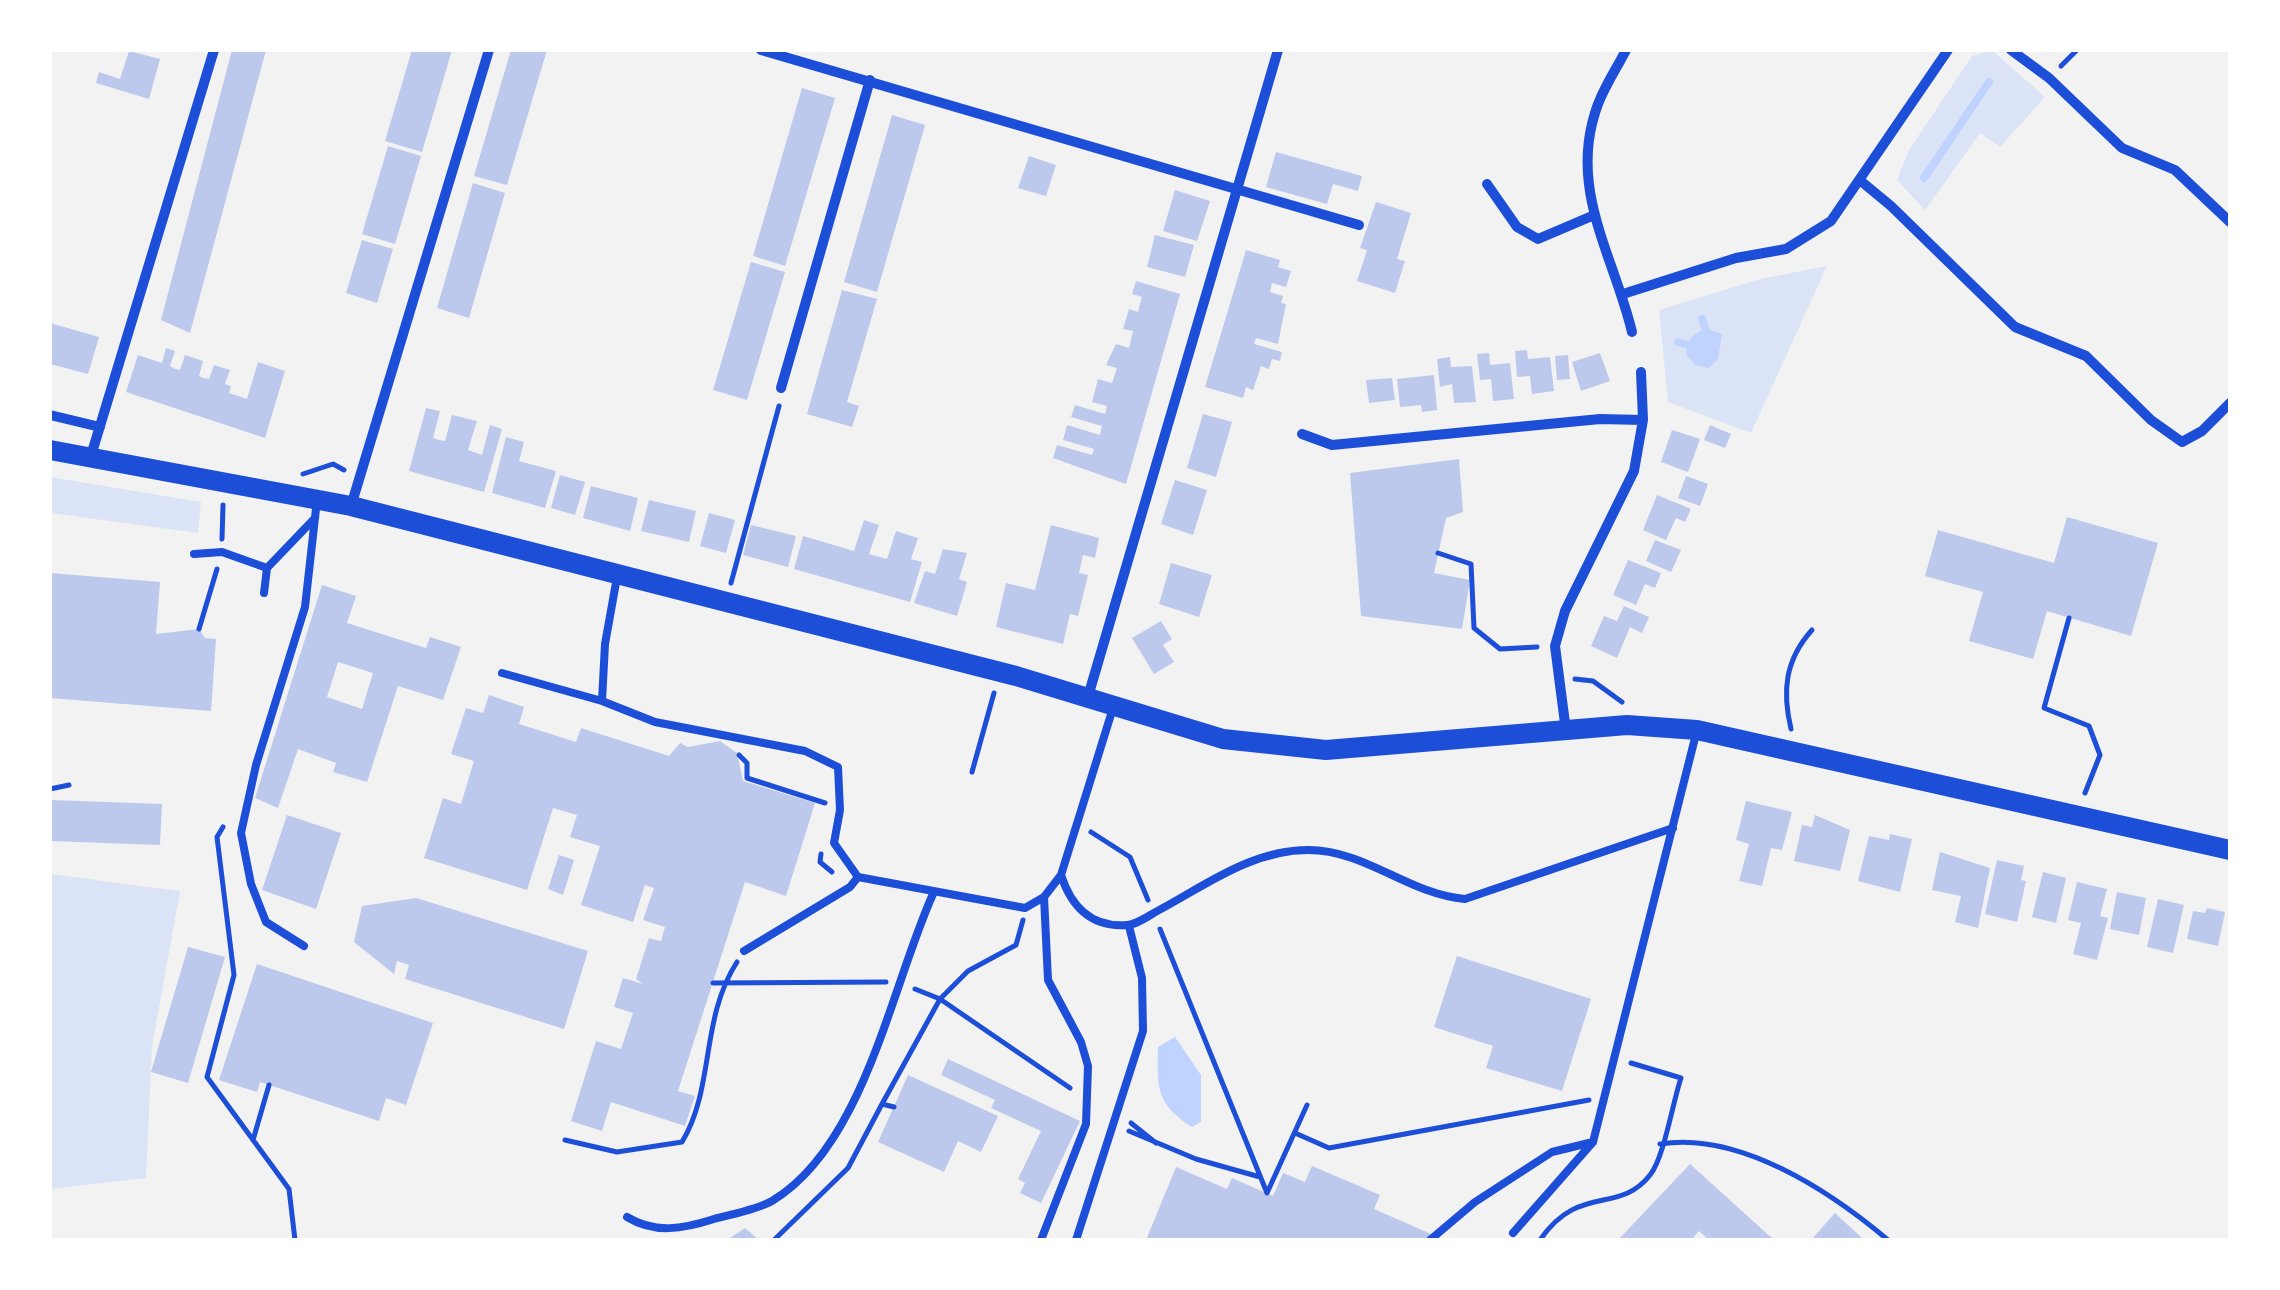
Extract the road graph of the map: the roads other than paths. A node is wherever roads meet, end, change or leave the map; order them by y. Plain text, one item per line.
1 (214, 50) edge
2 (489, 50) edge
3 (761, 50) edge
4 (1278, 50) edge
5 (1626, 50) edge
6 (1948, 50) edge
7 (2010, 50) edge
8 (870, 80) junction
9 (1862, 182) junction
10 (1487, 184) dead end
11 (1238, 188) junction
12 (1592, 216) junction
13 (2230, 222) edge
14 (1359, 225) dead end
15 (1623, 294) junction
16 (1632, 332) dead end
17 (1641, 372) dead end
18 (782, 388) road end
19 (2230, 402) edge
20 (50, 415) edge
21 (1643, 420) junction
22 (100, 426) junction
23 (1302, 434) dead end
24 (50, 450) edge
25 (90, 458) junction
26 (350, 506) junction
27 (316, 509) junction
28 (194, 554) dead end
29 (267, 568) junction
30 (618, 573) junction
31 (264, 594) dead end
32 (502, 673) dead end
33 (1087, 700) junction
34 (602, 701) junction
35 (1113, 708) junction
36 (1698, 730) junction
37 (1566, 731) junction
38 (1673, 828) junction
39 (2230, 850) edge
40 (1061, 876) junction
41 (858, 877) junction
42 (933, 894) junction
43 (1044, 897) junction
44 (1129, 926) junction
45 (304, 946) dead end
46 (744, 951) road end
47 (1592, 1142) junction
48 (627, 1217) dead end
49 (1513, 1233) dead end
50 (1041, 1240) edge
51 (1076, 1240) edge
52 (1430, 1240) edge

1 - 22 street
2 - 26 street
3 - 8 street
4 - 11 street
5 - 12 street
6 - 9 street
7 - 13 street
8 - 11 street
8 - 18 street
9 - 15 street
9 - 19 street
10 - 12 street
11 - 14 street
11 - 33 street
12 - 15 street
15 - 16 street
17 - 21 street
20 - 22 street
21 - 23 street
21 - 37 street
22 - 25 street
24 - 25 main road
25 - 27 main road
26 - 27 main road
26 - 30 main road
27 - 29 lane
27 - 45 lane
28 - 29 lane
29 - 31 lane
30 - 33 main road
30 - 34 lane
32 - 34 lane
33 - 35 main road
34 - 41 lane
35 - 37 main road
35 - 40 lane
36 - 37 main road
36 - 38 lane
36 - 39 main road
38 - 44 lane
38 - 47 lane
40 - 43 lane
40 - 44 lane
41 - 42 lane
41 - 46 lane
42 - 43 lane
42 - 48 lane
43 - 50 lane
44 - 51 lane
47 - 49 lane
47 - 52 lane

